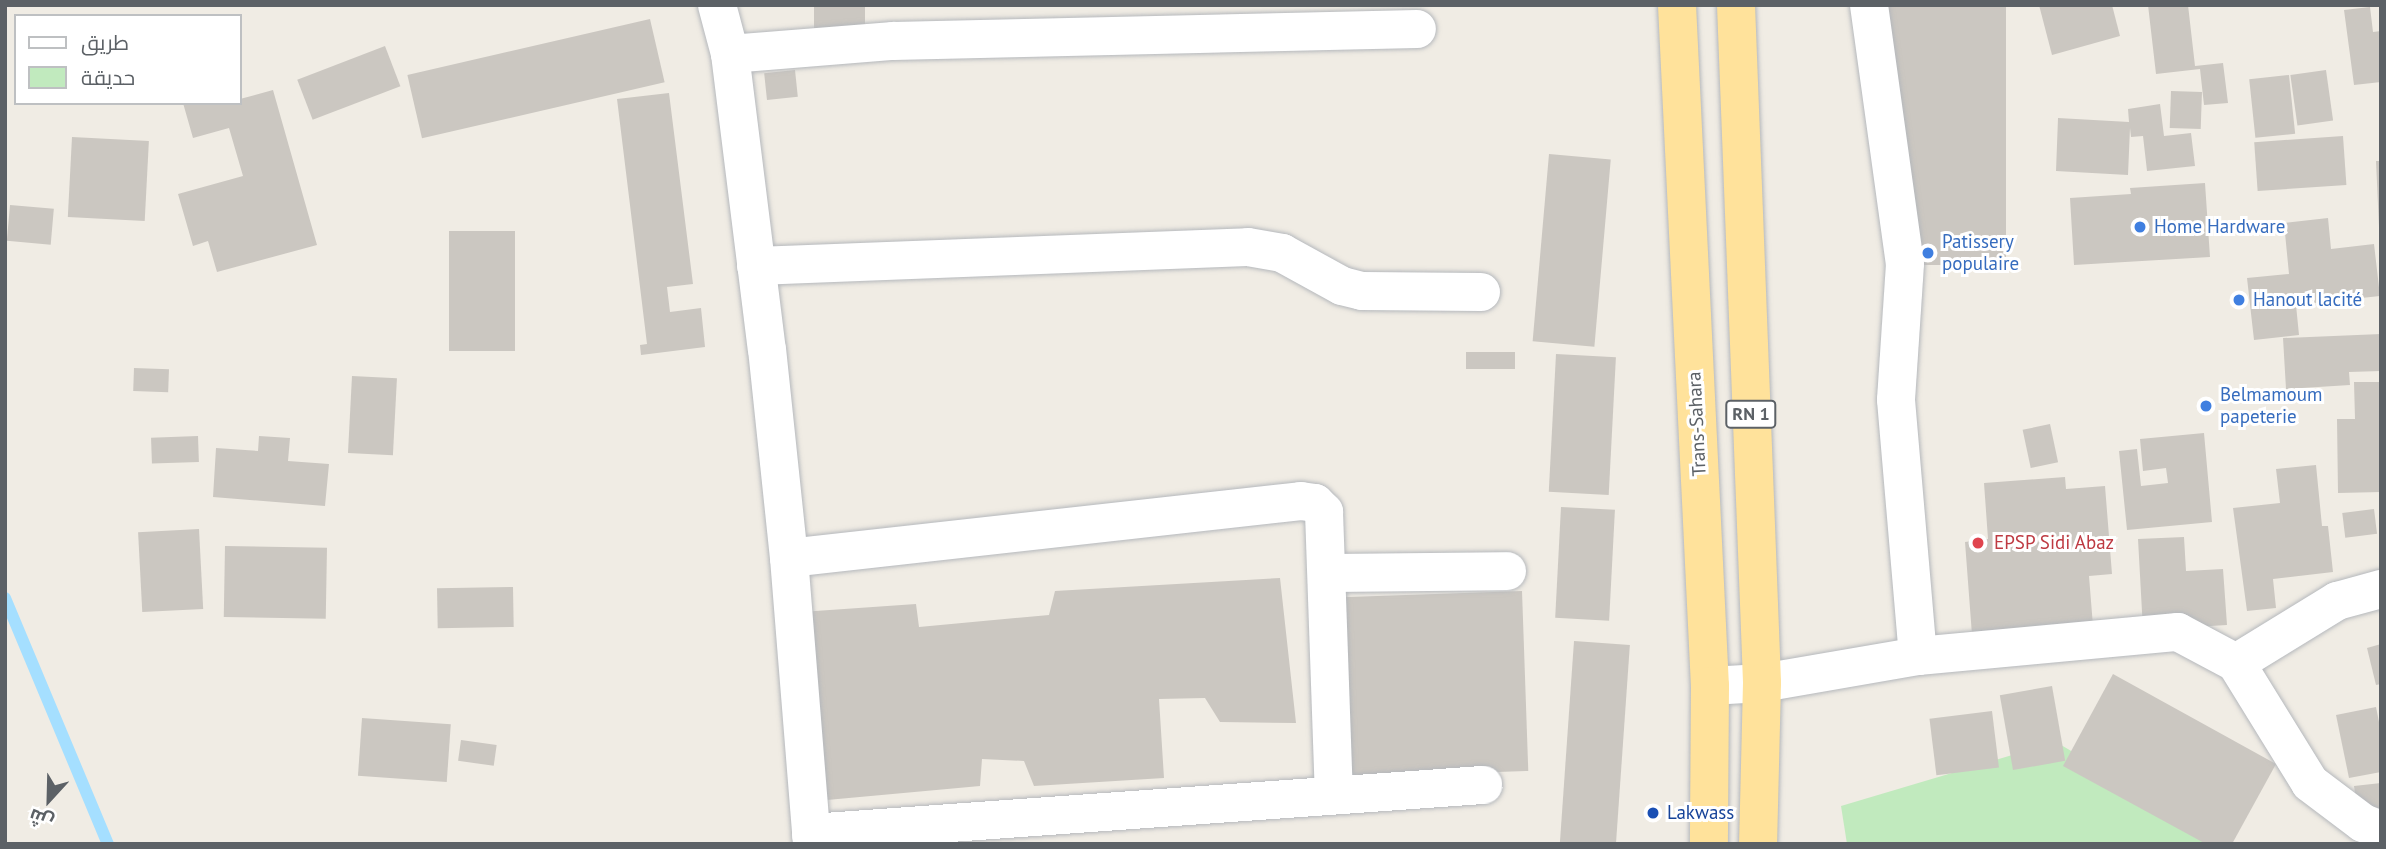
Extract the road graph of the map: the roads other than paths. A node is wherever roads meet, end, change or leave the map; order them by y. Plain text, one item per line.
1 (717, 5) edge
2 (1677, 5) edge
3 (1735, 5) edge
4 (1869, 5) edge
5 (1417, 29) dead end
6 (730, 54) junction
7 (756, 266) junction
8 (1481, 292) dead end
9 (789, 558) junction
10 (1507, 571) dead end
11 (1328, 573) junction
12 (2381, 589) edge
13 (1918, 656) junction
14 (2236, 663) junction
15 (1762, 683) junction
16 (1710, 686) junction
17 (1483, 785) dead end
18 (1334, 794) junction
19 (2381, 830) edge
20 (811, 839) edge
21 (1709, 844) edge
22 (1758, 844) edge

1 - 6 street
2 - 16 highway, Trans-Sahara / RN 1
3 - 15 highway, RN 1
4 - 13 street
5 - 6 street
6 - 7 street
7 - 8 street
7 - 9 street
9 - 11 street
9 - 20 street
10 - 11 street
11 - 18 street
12 - 14 street
13 - 14 street
13 - 15 street
14 - 19 street
15 - 16 street
15 - 22 highway, RN 1
16 - 21 highway, Trans-Sahara / RN 1
17 - 18 street
18 - 20 street

